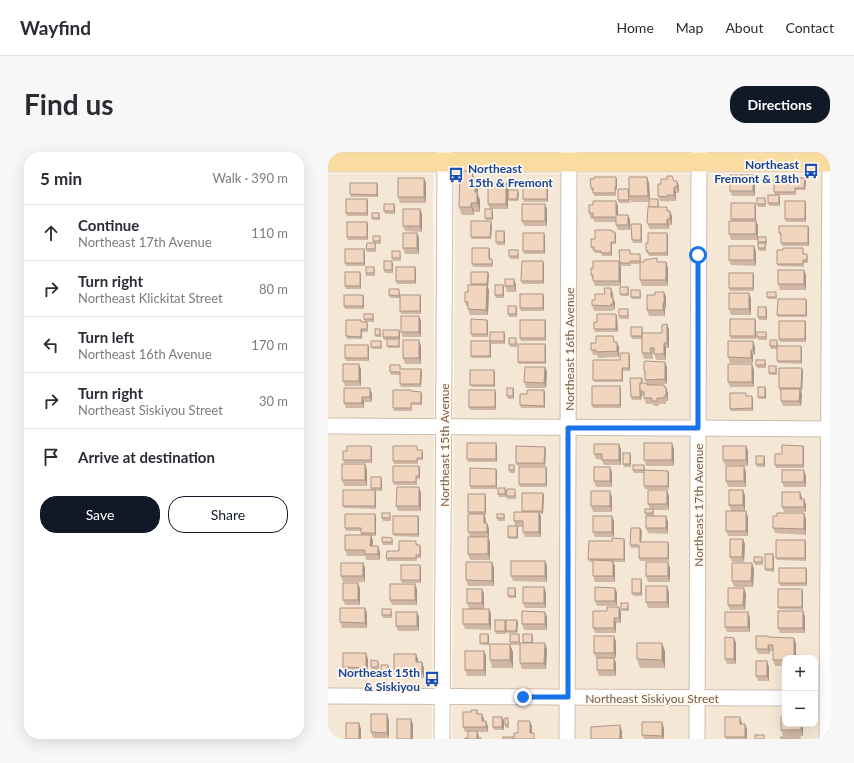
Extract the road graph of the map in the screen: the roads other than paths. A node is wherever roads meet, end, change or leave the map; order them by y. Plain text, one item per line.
1 (830, 152) edge
2 (445, 157) edge
3 (569, 157) edge
4 (699, 157) edge
5 (328, 162) edge
6 (830, 162) edge
7 (328, 426) edge
8 (444, 427) junction
9 (568, 428) junction
10 (698, 428) junction
11 (829, 429) edge
12 (328, 696) edge
13 (442, 696) junction
14 (568, 697) junction
15 (697, 698) junction
16 (782, 698) edge
17 (824, 698) edge
18 (442, 739) edge
19 (568, 739) edge
20 (697, 739) edge
21 (827, 739) edge

1 - 6 street
2 - 3 main road
2 - 5 main road
2 - 8 street, Northeast 15th Avenue
3 - 4 main road
3 - 9 street, Northeast 16th Avenue
4 - 6 main road
4 - 10 street, Northeast 17th Avenue
6 - 11 street
7 - 8 street
8 - 9 street
8 - 13 street, Northeast 15th Avenue
9 - 10 street
9 - 14 street, Northeast 16th Avenue
10 - 11 street
10 - 15 street, Northeast 17th Avenue
11 - 17 street
12 - 13 street, Northeast Siskiyou Street
13 - 14 street, Northeast Siskiyou Street
13 - 18 street, Northeast 15th Avenue
14 - 15 street, Northeast Siskiyou Street
14 - 19 street, Northeast 16th Avenue
15 - 16 street, Northeast Siskiyou Street
15 - 20 street, Northeast 17th Avenue
17 - 21 street

